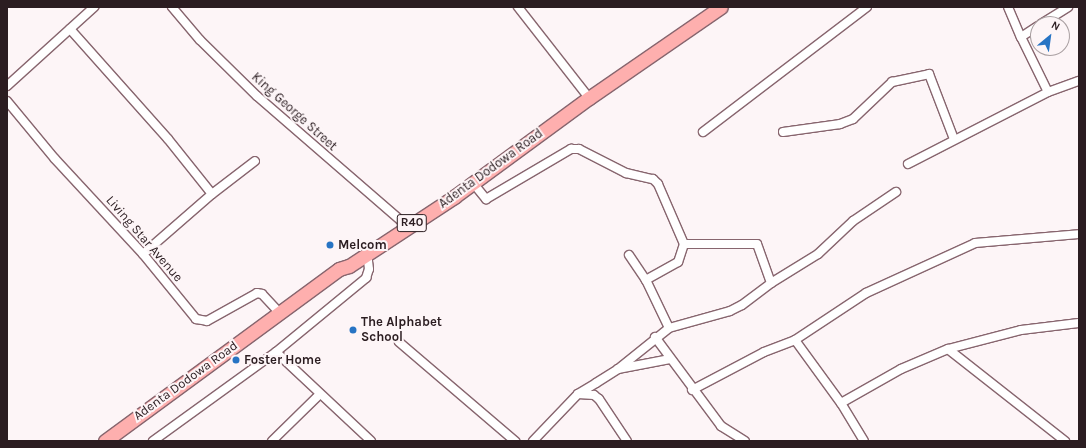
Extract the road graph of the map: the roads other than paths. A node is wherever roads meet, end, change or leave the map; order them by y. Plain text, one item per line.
1 (94, 7) edge
2 (172, 7) edge
3 (518, 7) edge
4 (721, 7) edge
5 (867, 7) edge
6 (1008, 7) edge
7 (1068, 7) edge
8 (1054, 16) edge
9 (70, 29) junction
10 (1030, 31) edge
11 (1021, 37) junction
12 (1079, 80) edge
13 (7, 86) edge
14 (1048, 92) junction
15 (589, 98) junction
16 (7, 101) edge
17 (703, 132) dead end
18 (783, 132) dead end
19 (954, 139) junction
20 (255, 161) dead end
21 (908, 164) dead end
22 (473, 183) junction
23 (896, 192) dead end
24 (212, 194) junction
25 (407, 226) junction
26 (1079, 234) edge
27 (684, 244) junction
28 (367, 253) junction
29 (143, 254) junction
30 (629, 255) dead end
31 (646, 280) junction
32 (771, 283) junction
33 (279, 312) junction
34 (1079, 324) edge
35 (669, 328) junction
36 (655, 337) junction
37 (795, 340) junction
38 (399, 342) dead end
39 (948, 349) junction
40 (276, 352) junction
41 (670, 359) junction
42 (618, 370) junction
43 (692, 390) junction
44 (320, 394) junction
45 (578, 394) junction
46 (842, 403) junction
47 (536, 440) edge
48 (105, 441) edge
49 (153, 441) edge
50 (272, 441) edge
51 (371, 441) edge
52 (515, 441) edge
53 (627, 441) edge
54 (745, 441) edge
55 (864, 441) edge
56 (1065, 441) edge

1 - 9 street
2 - 25 street, King George Street
3 - 15 street
4 - 15 main road, Adenta Dodowa Road / R40
5 - 17 street
6 - 11 street
7 - 8 street
9 - 13 street
9 - 24 street
10 - 11 street
11 - 14 street
12 - 14 street
14 - 19 street
15 - 22 main road, Adenta Dodowa Road / R40
16 - 29 street, Living Star Avenue
18 - 19 street
19 - 21 street
20 - 24 street
22 - 25 main road, Adenta Dodowa Road / R40
22 - 27 street
23 - 32 street
24 - 29 street
25 - 28 main road, Adenta Dodowa Road / R40
26 - 37 street
27 - 31 street
27 - 32 street
28 - 33 main road, Adenta Dodowa Road / R40
28 - 40 street
29 - 33 street, Living Star Avenue
30 - 31 street
31 - 35 street
32 - 35 street
33 - 48 main road, Adenta Dodowa Road / R40
34 - 39 street
35 - 36 street
36 - 41 street
36 - 42 street
37 - 43 street
37 - 46 street
38 - 52 street
39 - 46 street
39 - 56 street
40 - 44 street
40 - 49 street
41 - 42 street
41 - 43 street
42 - 45 street
43 - 54 street
44 - 50 street
44 - 51 street
45 - 47 street
45 - 53 street
46 - 55 street

